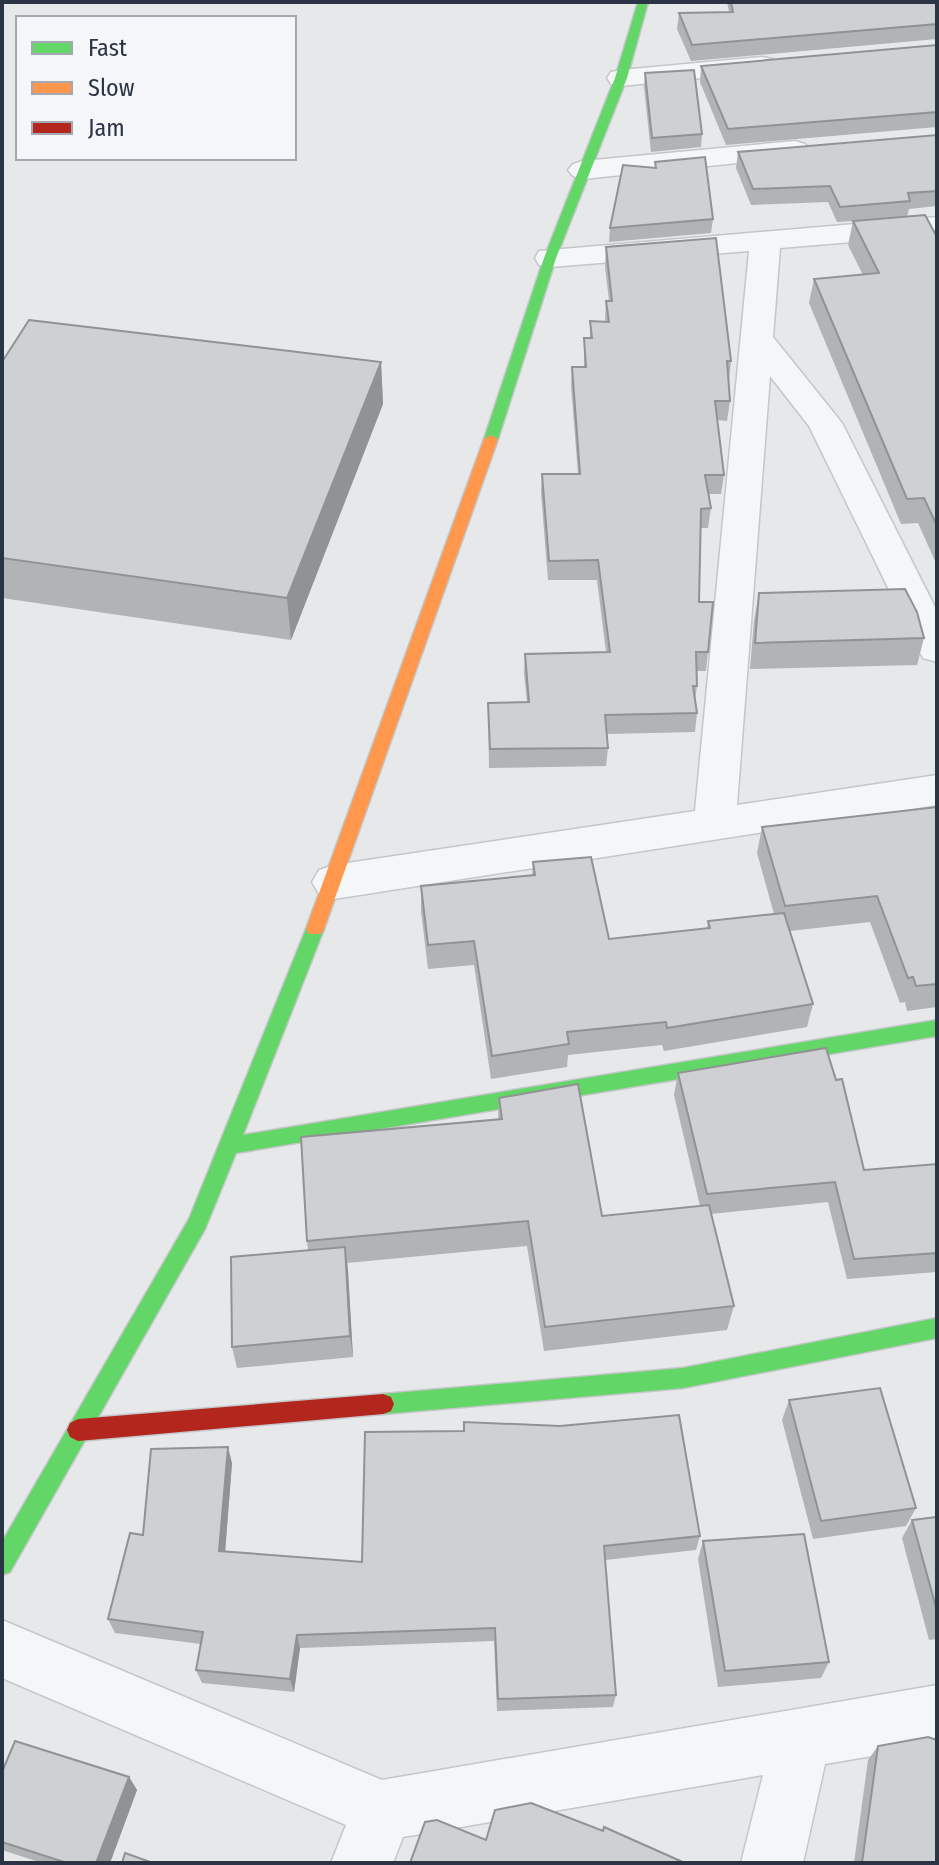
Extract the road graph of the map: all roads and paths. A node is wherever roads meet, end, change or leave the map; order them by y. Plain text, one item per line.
1 (643, 2) edge
2 (795, 62) edge
3 (621, 78) junction
4 (829, 147) edge
5 (583, 170) junction
6 (936, 228) edge
7 (765, 240) junction
8 (550, 258) junction
9 (755, 336) junction
10 (937, 649) edge
11 (937, 790) edge
12 (715, 824) junction
13 (334, 882) junction
14 (937, 1028) edge
15 (228, 1146) junction
16 (937, 1328) edge
17 (78, 1430) junction
18 (2, 1564) edge
19 (2, 1649) edge
20 (937, 1715) edge
21 (801, 1739) junction
22 (372, 1836) edge
23 (772, 1863) edge

1 - 3 street
2 - 3 street
3 - 5 street
4 - 5 street
5 - 8 street
6 - 7 street
7 - 8 street
7 - 9 street
8 - 13 street
9 - 10 street
9 - 12 street
11 - 12 street
12 - 13 street
13 - 15 street
14 - 15 street
15 - 17 street
16 - 17 street
17 - 18 street
19 - 22 street
20 - 21 street
21 - 22 street
21 - 23 street

